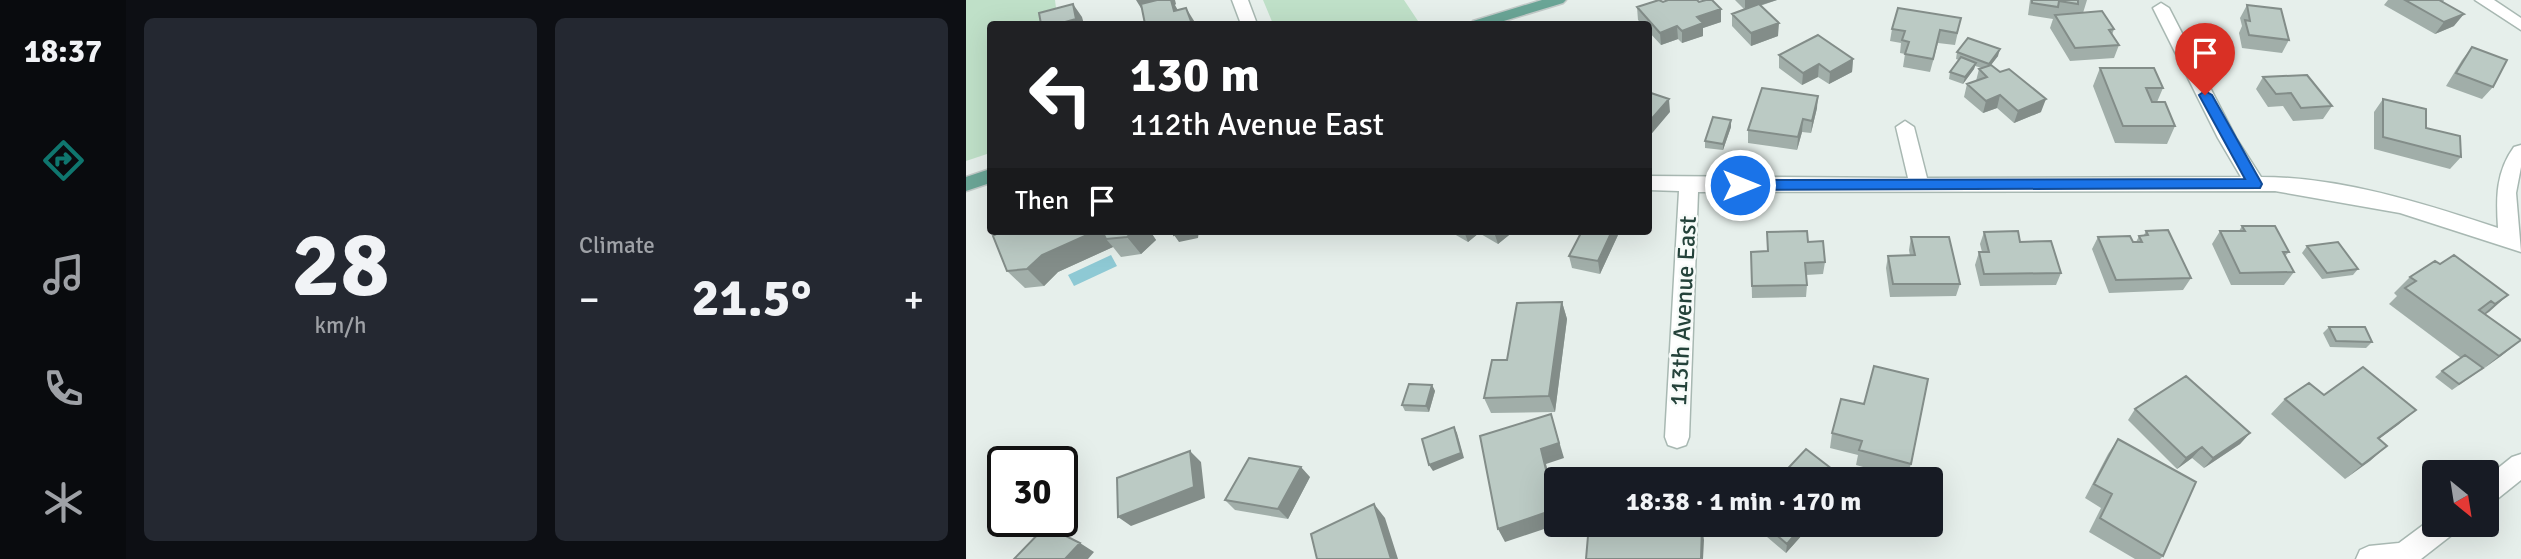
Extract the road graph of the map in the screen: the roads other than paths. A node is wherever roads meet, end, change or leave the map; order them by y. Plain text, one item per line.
1 (1240, 0) edge
2 (1558, 0) edge
3 (2483, 0) edge
4 (2161, 8) dead end
5 (1248, 21) edge
6 (1489, 21) edge
7 (2521, 25) edge
8 (1905, 127) dead end
9 (2521, 151) edge
10 (987, 177) edge
11 (1652, 183) edge
12 (966, 184) edge
13 (2255, 184) junction
14 (1920, 185) junction
15 (1689, 186) junction
16 (2514, 242) edge
17 (1677, 437) dead end
18 (2521, 465) edge
19 (2499, 482) edge
20 (2429, 537) edge
21 (2368, 559) edge

1 - 5 street
2 - 6 main road
3 - 7 street
4 - 13 street
8 - 14 street
9 - 16 street
10 - 12 main road
11 - 15 street
13 - 14 street
13 - 16 street
14 - 15 street
15 - 17 street, 113th Avenue East
18 - 19 street
20 - 21 street

